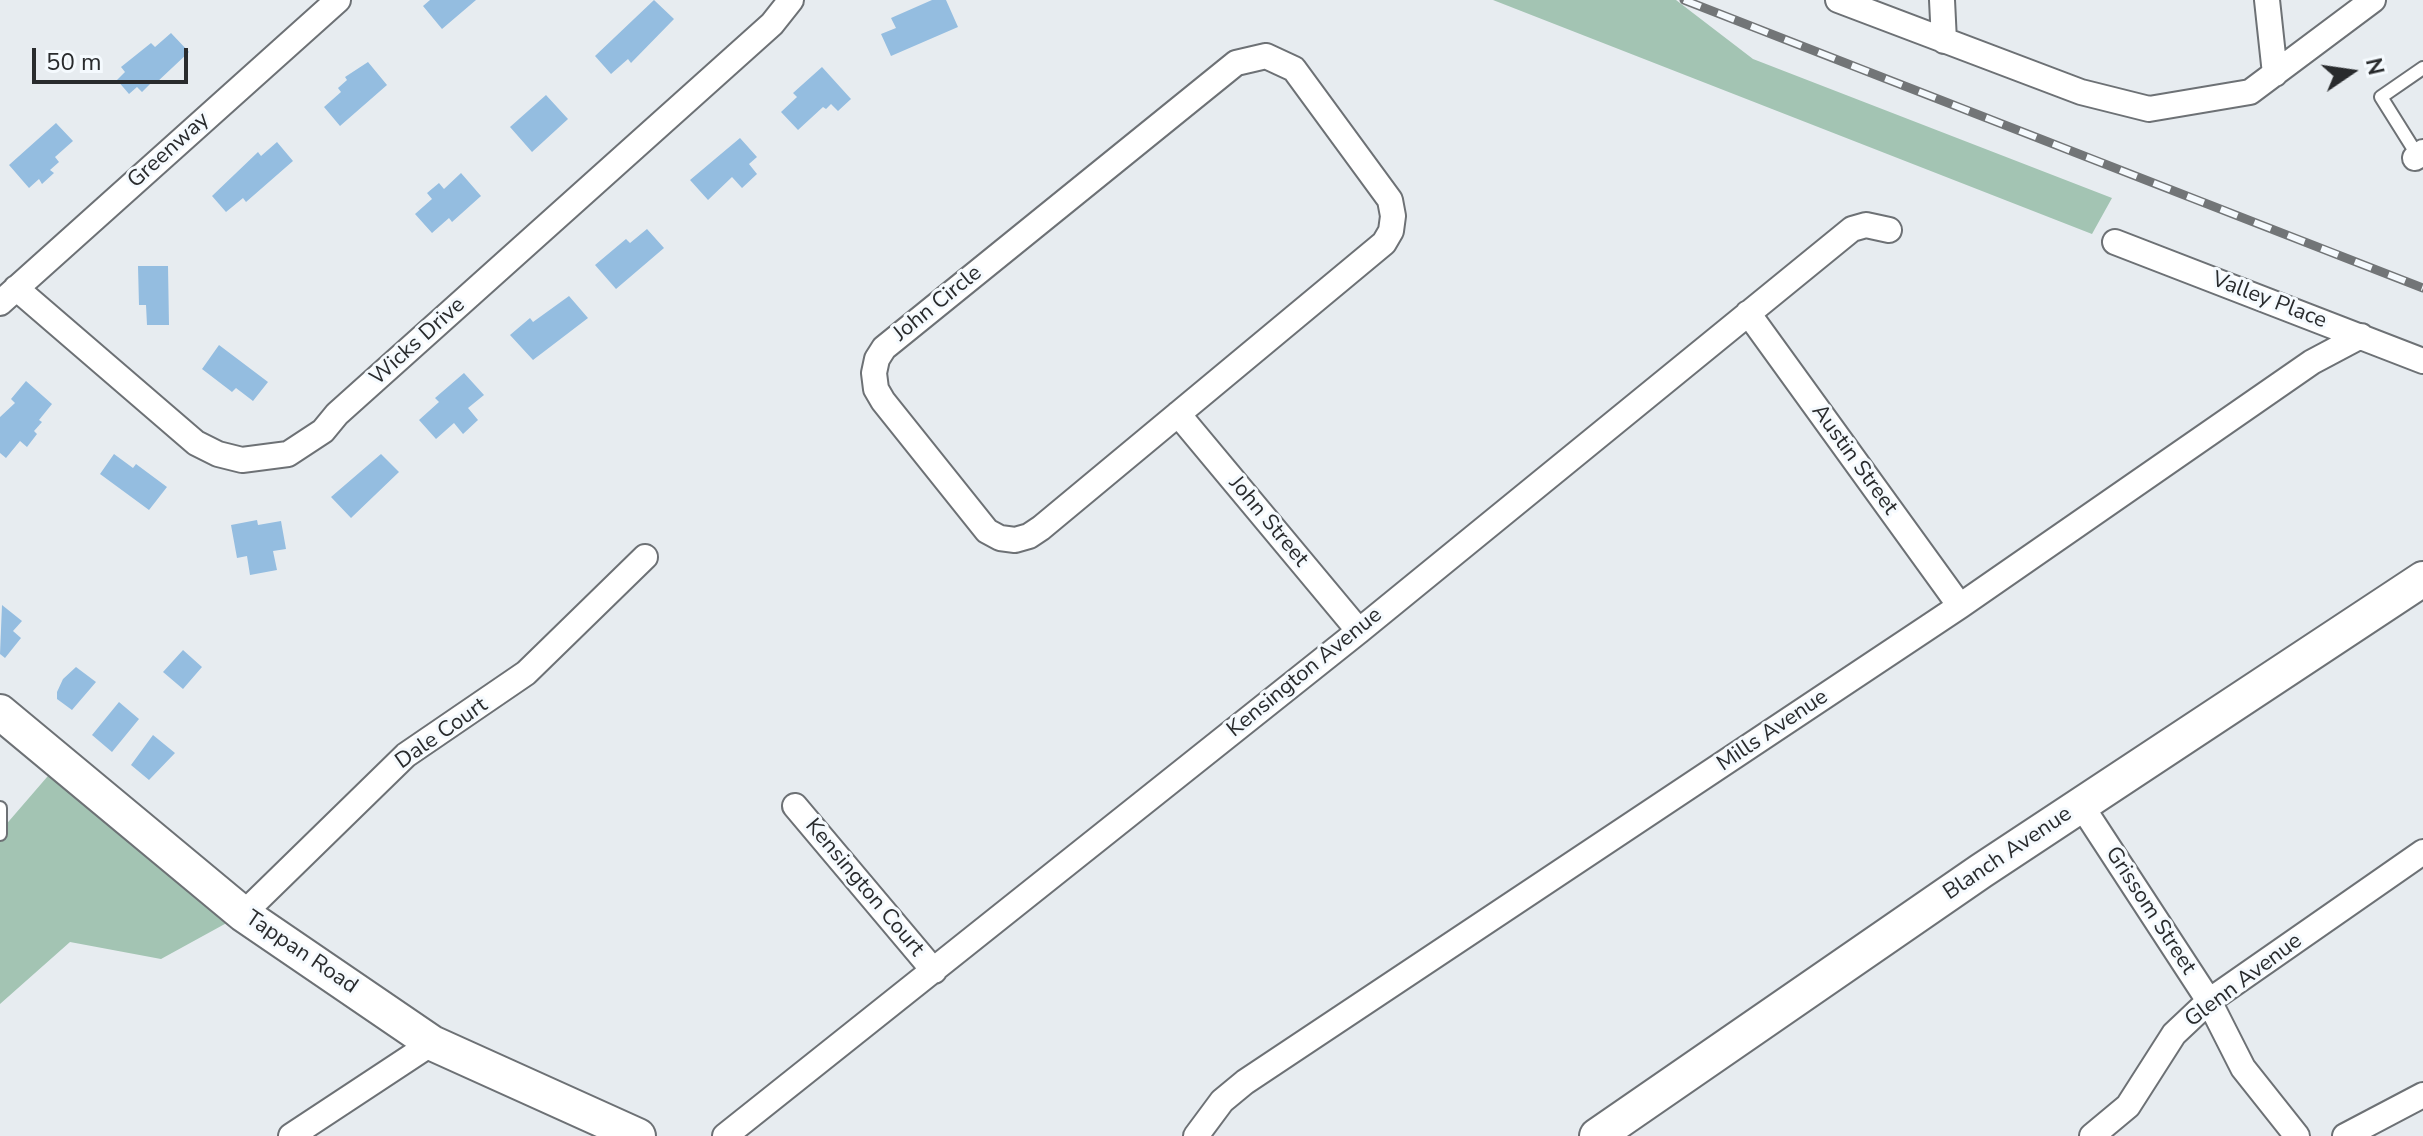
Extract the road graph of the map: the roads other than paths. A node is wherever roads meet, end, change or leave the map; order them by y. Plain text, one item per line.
1 (338, 0) edge
2 (791, 0) edge
3 (1838, 0) edge
4 (1942, 0) edge
5 (2267, 0) edge
6 (2373, 0) edge
7 (1944, 41) junction
8 (2423, 68) edge
9 (2275, 74) junction
10 (2419, 155) edge
11 (1889, 230) dead end
12 (2115, 242) dead end
13 (8, 296) edge
14 (1748, 313) junction
15 (2361, 336) junction
16 (2423, 361) edge
17 (1178, 414) junction
18 (645, 557) dead end
19 (2423, 579) edge
20 (1960, 606) junction
21 (1359, 631) junction
22 (0, 712) edge
23 (2081, 805) junction
24 (795, 806) dead end
25 (0, 808) edge
26 (0, 834) edge
27 (2423, 852) edge
28 (243, 914) junction
29 (934, 971) junction
30 (2209, 1001) junction
31 (432, 1043) junction
32 (2423, 1095) edge
33 (291, 1136) edge
34 (638, 1136) edge
35 (725, 1136) edge
36 (1196, 1136) edge
37 (1597, 1136) edge
38 (2092, 1136) edge
39 (2297, 1136) edge
40 (2345, 1136) edge

1 - 13 street, Greenway
2 - 13 street, Wicks Drive
3 - 7 street
4 - 7 street
5 - 9 street
6 - 9 street
7 - 9 street
8 - 10 lane
11 - 14 street, Kensington Avenue
12 - 15 street, Valley Place
14 - 20 street, Austin Street
14 - 21 street, Kensington Avenue
15 - 16 street, Valley Place
15 - 20 street, Mills Avenue
17 - 17 street, John Circle
17 - 21 street, John Street
18 - 28 street, Dale Court
19 - 23 main road, Blanch Avenue
20 - 36 street, Mills Avenue
21 - 29 street, Kensington Avenue
22 - 28 main road, Tappan Road
23 - 30 street, Grissom Street
23 - 37 main road, Blanch Avenue
24 - 29 street, Kensington Court
25 - 26 lane
27 - 30 street, Glenn Avenue
28 - 31 main road, Tappan Road
29 - 35 street, Kensington Avenue
30 - 38 street, Glenn Avenue
30 - 39 street, Grissom Street
31 - 33 street
31 - 34 main road, Tappan Road
32 - 40 street

